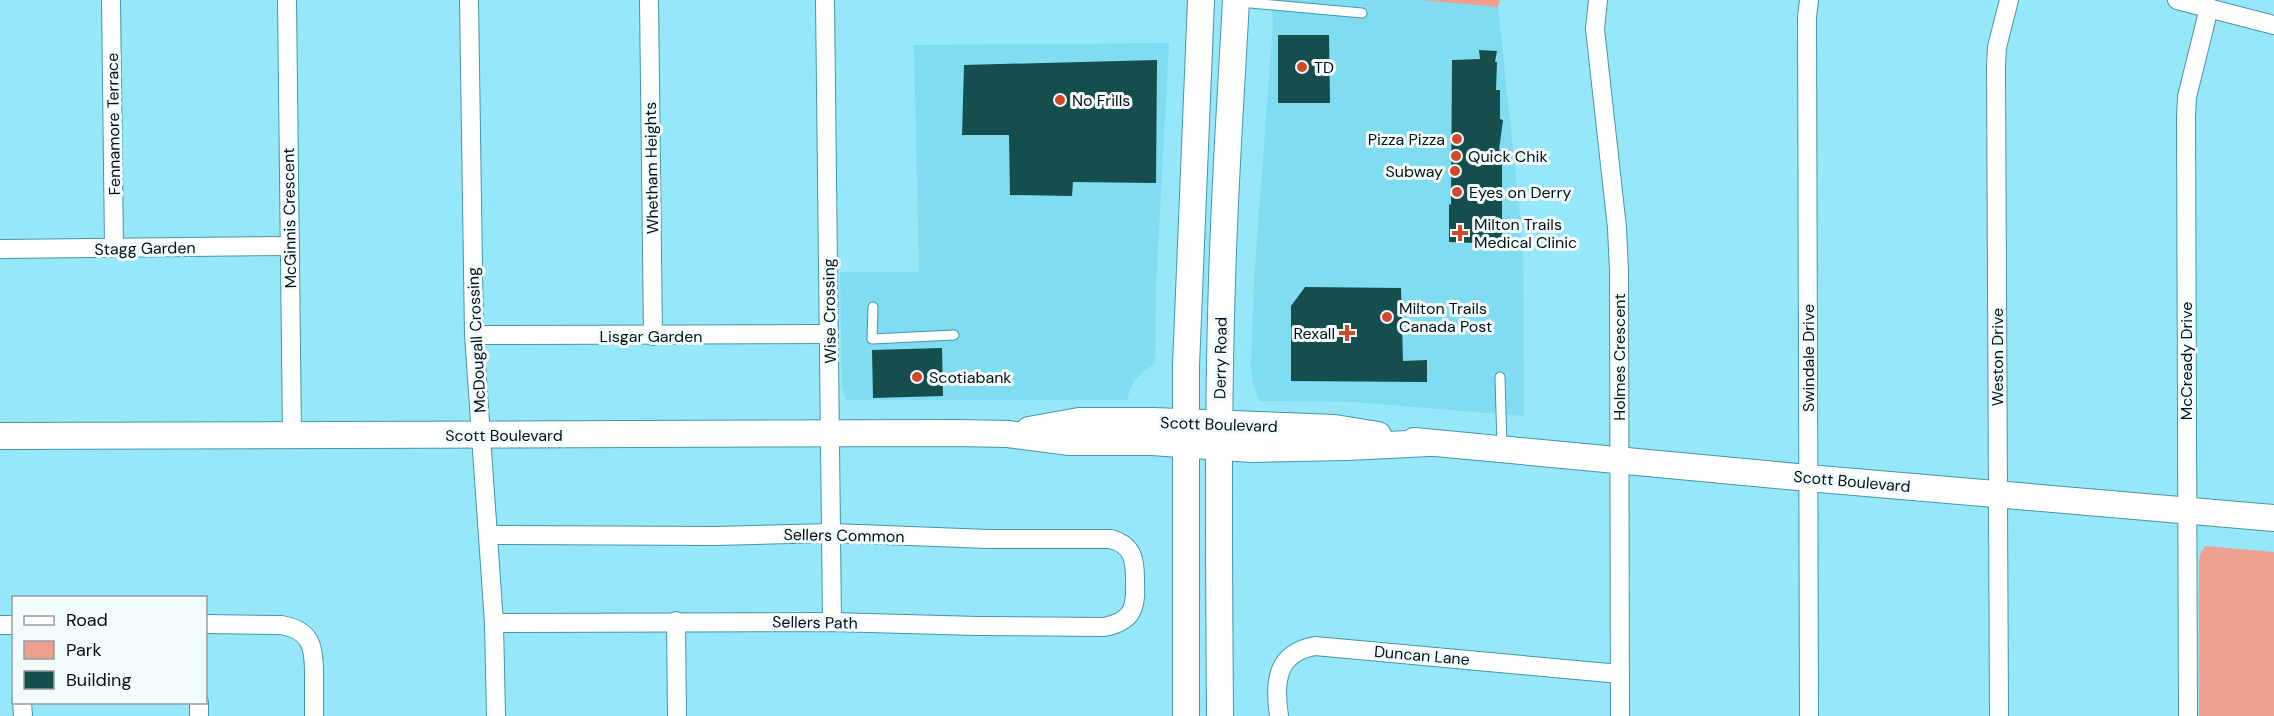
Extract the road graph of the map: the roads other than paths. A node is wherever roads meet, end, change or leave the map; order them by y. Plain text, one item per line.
1 (111, 0) edge
2 (287, 0) edge
3 (468, 0) edge
4 (649, 0) edge
5 (825, 0) edge
6 (1201, 0) edge
7 (1598, 0) edge
8 (1809, 0) edge
9 (2009, 0) edge
10 (2178, 0) edge
11 (1236, 1) edge
12 (2209, 8) junction
13 (1362, 13) dead end
14 (2274, 25) edge
15 (290, 246) junction
16 (114, 248) junction
17 (0, 249) edge
18 (873, 307) dead end
19 (829, 334) junction
20 (474, 335) junction
21 (954, 335) dead end
22 (653, 336) junction
23 (1500, 377) dead end
24 (1185, 433) junction
25 (830, 434) junction
26 (292, 435) junction
27 (481, 435) junction
28 (1219, 435) junction
29 (0, 436) edge
30 (1502, 449) junction
31 (1619, 460) junction
32 (1808, 478) junction
33 (1998, 494) junction
34 (2186, 510) junction
35 (2274, 518) edge
36 (832, 533) junction
37 (488, 535) junction
38 (1130, 613) joint
39 (676, 621) junction
40 (832, 622) junction
41 (494, 623) junction
42 (207, 624) edge
43 (1620, 674) junction
44 (314, 716) edge
45 (496, 716) edge
46 (677, 716) edge
47 (1186, 716) edge
48 (1220, 716) edge
49 (1279, 716) edge
50 (1620, 716) edge
51 (1809, 716) edge
52 (1999, 716) edge
53 (2187, 716) edge

1 - 16 street, Fennamore Terrace
2 - 15 street, McGinnis Crescent
3 - 20 street, McDougall Crossing
4 - 22 street, Whetham Heights
5 - 19 street, Wise Crossing
6 - 24 street, Derry Road
7 - 31 street, Holmes Crescent
8 - 32 street, Swindale Drive
9 - 33 street, Weston Drive
10 - 12 street
11 - 13 lane
11 - 28 street, Derry Road
12 - 14 street
12 - 34 street, McCready Drive
15 - 16 street, Stagg Garden
15 - 26 street, McGinnis Crescent
16 - 17 street, Stagg Garden
18 - 21 lane
19 - 22 street, Lisgar Garden
19 - 25 street, Wise Crossing
20 - 22 street, Lisgar Garden
20 - 27 street, McDougall Crossing
23 - 30 lane
24 - 25 street, Scott Boulevard
24 - 28 street, Scott Boulevard
24 - 47 street, Derry Road
25 - 27 street, Scott Boulevard
25 - 36 street, Wise Crossing
26 - 27 street, Scott Boulevard
26 - 29 street, Scott Boulevard
27 - 37 street, McDougall Crossing
28 - 30 street, Scott Boulevard
28 - 48 street, Derry Road
30 - 31 street, Scott Boulevard
31 - 32 street, Scott Boulevard
31 - 43 street, Holmes Crescent
32 - 33 street, Scott Boulevard
32 - 51 street, Swindale Drive
33 - 34 street, Scott Boulevard
33 - 52 street, Weston Drive
34 - 35 street, Scott Boulevard
34 - 53 street, McCready Drive
36 - 37 street, Sellers Common
36 - 38 street, Sellers Common
36 - 40 street, Wise Crossing
37 - 41 street, McDougall Crossing
38 - 40 street, Sellers Path
39 - 40 street, Sellers Path
39 - 41 street, Sellers Path
39 - 46 street
41 - 45 street, McDougall Crossing
42 - 44 street
43 - 49 street, Duncan Lane
43 - 50 street, Holmes Crescent

